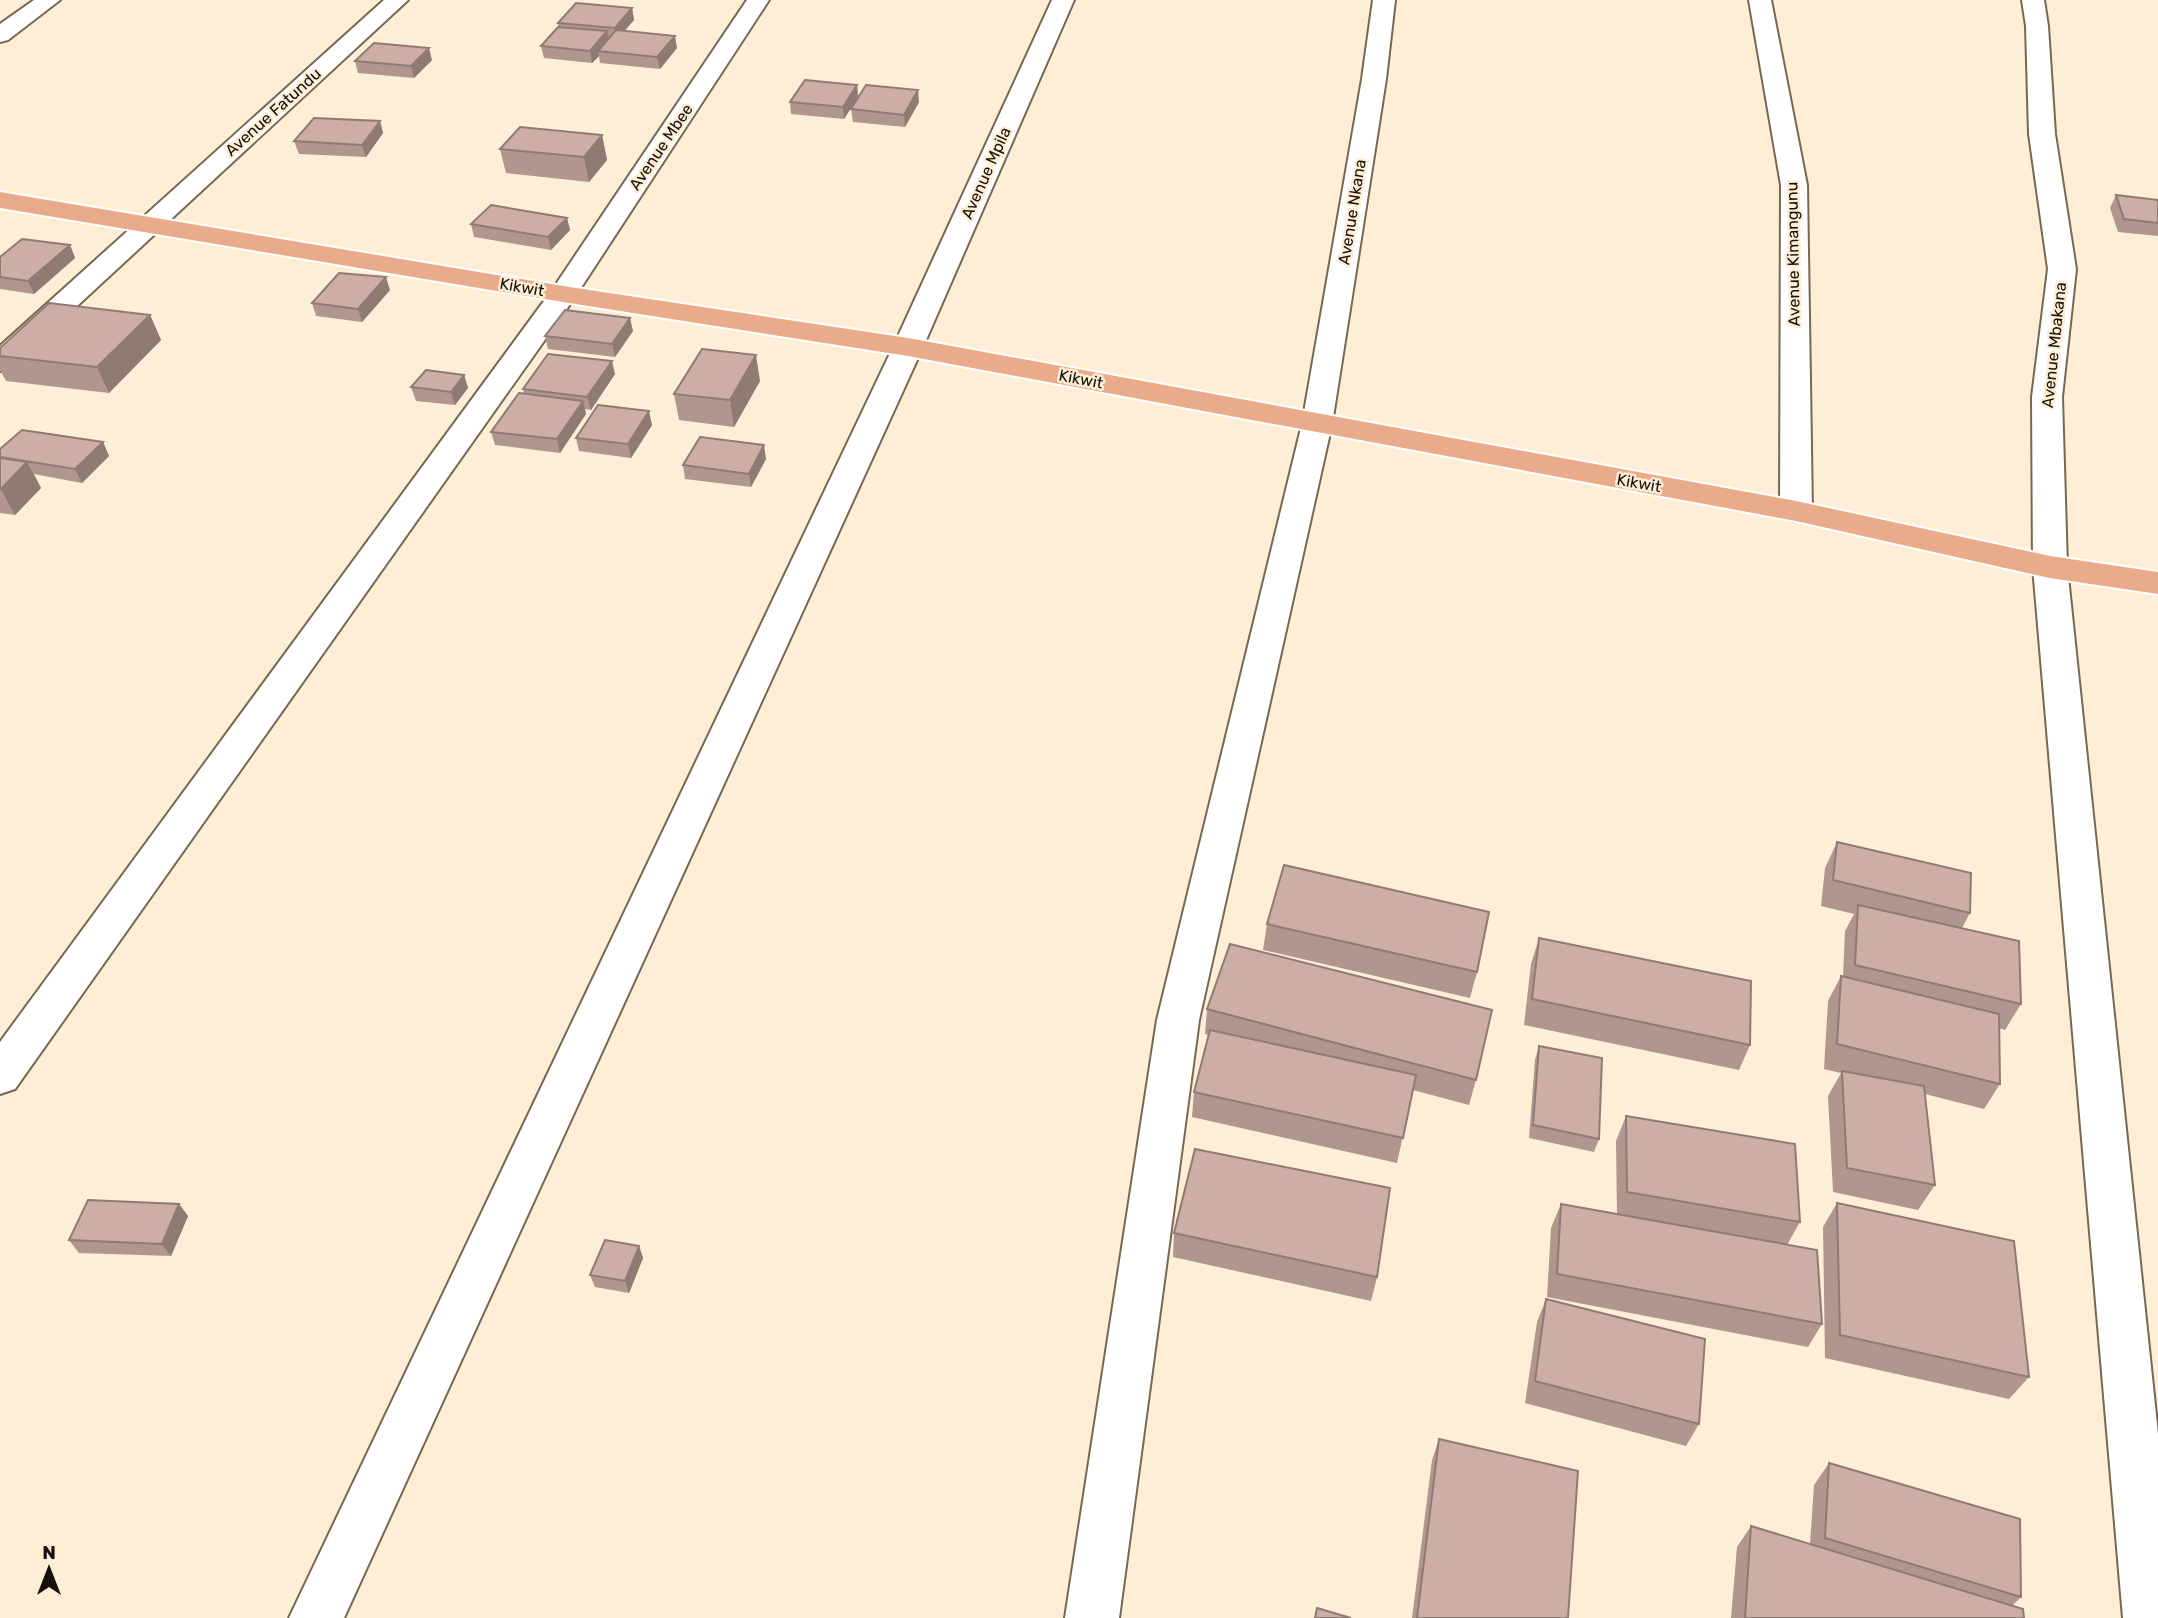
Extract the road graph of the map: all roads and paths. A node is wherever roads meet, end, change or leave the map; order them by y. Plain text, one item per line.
1 (49, 0) edge
2 (397, 0) edge
3 (758, 0) edge
4 (1063, 0) edge
5 (1384, 0) edge
6 (1760, 0) edge
7 (2033, 0) edge
8 (0, 35) edge
9 (0, 200) edge
10 (149, 224) junction
11 (563, 294) junction
12 (908, 347) junction
13 (0, 362) edge
14 (1317, 424) junction
15 (1796, 511) junction
16 (2050, 567) junction
17 (2158, 583) edge
18 (0, 1076) edge
19 (316, 1618) edge
20 (1091, 1618) edge
21 (2150, 1618) edge

1 - 8 street
2 - 10 street, Avenue Fatundu
3 - 11 street, Avenue Mbee
4 - 12 street, Avenue Mpila
5 - 14 street, Avenue Nkana
6 - 15 street, Avenue Kimangunu
7 - 16 street, Avenue Mbakana
9 - 10 main road, Kikwit
10 - 11 main road, Kikwit
10 - 13 street, Avenue Fatundu
11 - 12 main road, Kikwit
11 - 18 street, Avenue Mbee
12 - 14 main road, Kikwit
12 - 19 street, Avenue Mpila
14 - 15 main road, Kikwit
14 - 20 street, Avenue Nkana
15 - 16 main road, Kikwit
16 - 17 main road, Kikwit
16 - 21 street, Avenue Mbakana

